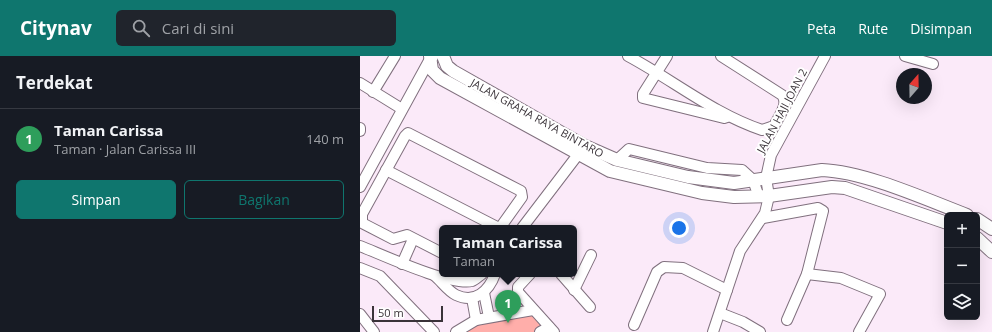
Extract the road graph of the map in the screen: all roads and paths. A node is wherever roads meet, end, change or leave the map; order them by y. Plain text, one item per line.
1 (395, 56) edge
2 (443, 56) edge
3 (628, 56) edge
4 (667, 56) edge
5 (721, 56) edge
6 (825, 56) edge
7 (905, 56) edge
8 (431, 57) edge
9 (933, 64) dead end
10 (657, 72) junction
11 (360, 83) edge
12 (373, 92) junction
13 (402, 109) junction
14 (729, 117) junction
15 (360, 128) edge
16 (360, 131) edge
17 (581, 151) junction
18 (386, 170) junction
19 (766, 178) junction
20 (753, 180) junction
21 (360, 187) edge
22 (764, 196) junction
23 (959, 212) edge
24 (763, 218) junction
25 (980, 221) edge
26 (944, 222) edge
27 (493, 225) edge
28 (501, 225) edge
29 (524, 225) edge
30 (992, 228) edge
31 (412, 238) junction
32 (980, 241) edge
33 (360, 246) edge
34 (439, 252) edge
35 (992, 252) edge
36 (591, 255) dead end
37 (402, 264) junction
38 (360, 268) edge
39 (434, 274) junction
40 (807, 274) junction
41 (439, 275) edge
42 (445, 277) edge
43 (478, 277) edge
44 (494, 277) edge
45 (528, 277) edge
46 (563, 277) edge
47 (574, 290) junction
48 (727, 290) junction
49 (484, 293) junction
50 (472, 298) junction
51 (590, 306) dead end
52 (533, 310) junction
53 (720, 312) junction
54 (360, 314) edge
55 (489, 317) junction
56 (476, 320) junction
57 (787, 320) dead end
58 (634, 326) dead end
59 (548, 330) edge
60 (374, 332) edge
61 (434, 332) edge
62 (456, 332) edge
63 (712, 332) edge
64 (760, 332) edge
65 (859, 332) edge

1 - 12 street
2 - 17 main road, JALAN GRAHA RAYA BINTARO
3 - 10 street
4 - 10 street
5 - 14 street
6 - 19 street, JALAN HAJI JOAN 2
7 - 9 street
8 - 13 street
8 - 17 main road, JALAN GRAHA RAYA BINTARO
10 - 14 street
10 - 14 street
11 - 12 street
12 - 13 street
13 - 21 street
15 - 16 street
17 - 20 main road, JALAN GRAHA RAYA BINTARO
17 - 22 main road, JALAN GRAHA RAYA BINTARO
17 - 29 street
18 - 27 street
18 - 28 street
18 - 31 street
19 - 20 main road, JALAN GRAHA RAYA BINTARO
19 - 22 street
19 - 23 main road, JALAN GRAHA RAYA BINTARO
20 - 22 street
22 - 24 street
22 - 26 main road, JALAN GRAHA RAYA BINTARO
24 - 40 street
24 - 48 street
25 - 30 main road
31 - 34 street
31 - 37 street
32 - 35 main road
33 - 37 street
36 - 47 street
37 - 39 street
38 - 61 street
39 - 41 street
39 - 50 street
40 - 57 street
40 - 65 street
42 - 43 street
44 - 49 street
45 - 52 street
46 - 47 street
47 - 51 street
48 - 53 street
48 - 58 street
49 - 50 street
49 - 55 street
50 - 56 street
52 - 55 street
52 - 59 street
53 - 63 street
53 - 64 street
54 - 60 street
55 - 56 street
56 - 62 street

